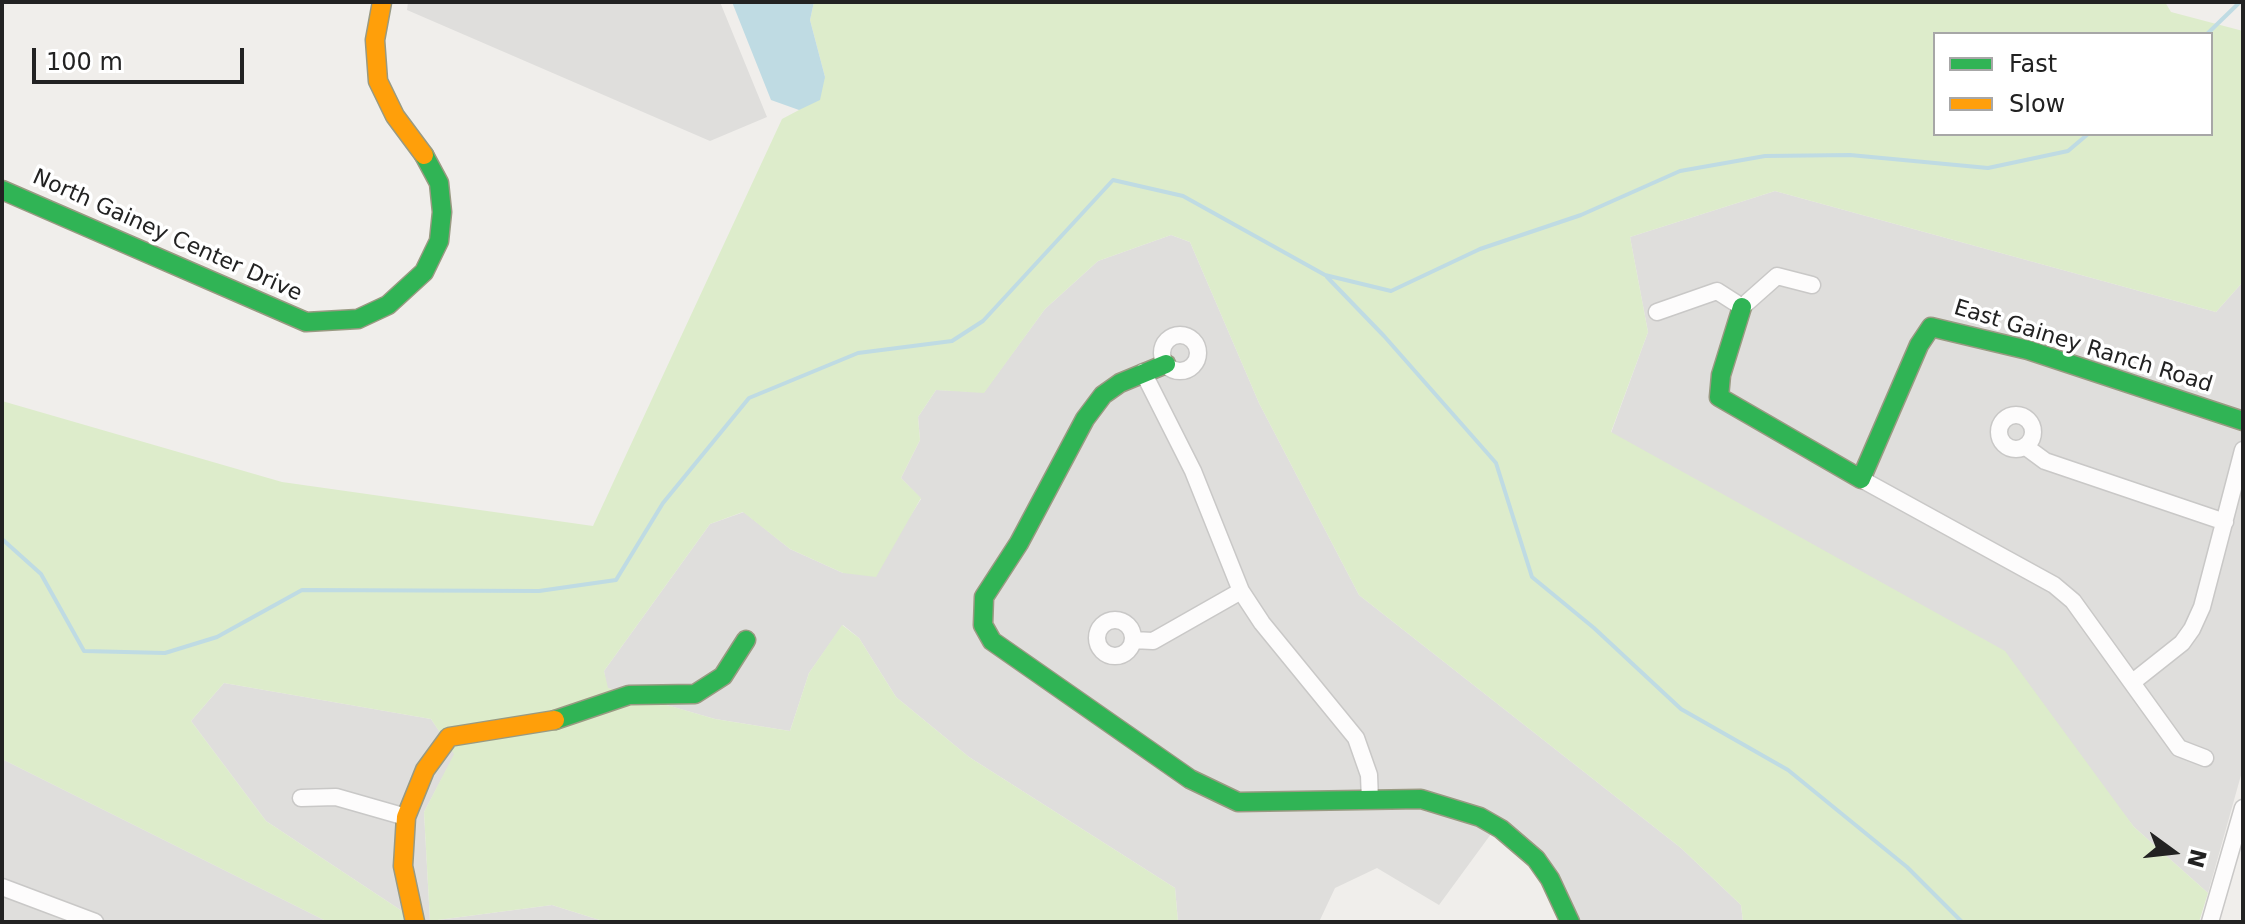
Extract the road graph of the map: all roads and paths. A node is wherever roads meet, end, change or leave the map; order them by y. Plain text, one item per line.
1 (382, 2) edge
2 (2, 190) edge
3 (1812, 285) dead end
4 (1742, 307) junction
5 (1657, 312) dead end
6 (1166, 364) dead end
7 (1143, 372) junction
8 (2243, 421) edge
9 (2026, 447) dead end
10 (2243, 450) edge
11 (1861, 479) junction
12 (2225, 522) junction
13 (1241, 591) junction
14 (746, 640) dead end
15 (1133, 640) dead end
16 (2134, 681) junction
17 (2205, 758) dead end
18 (301, 798) dead end
19 (1370, 800) junction
20 (2243, 808) edge
21 (406, 817) junction
22 (2, 887) edge
23 (95, 922) edge
24 (415, 922) edge
25 (1570, 922) edge
26 (2210, 922) edge

1 - 2 street, North Gainey Center Drive
3 - 4 street
4 - 5 street
4 - 11 street
6 - 7 street
7 - 13 street
7 - 19 street
8 - 11 street, East Gainey Ranch Road
9 - 12 street
10 - 12 street
11 - 16 street
12 - 16 street
13 - 15 street
13 - 19 street
14 - 21 street
16 - 17 street
18 - 21 street
19 - 25 street
20 - 26 street
21 - 24 street
22 - 23 street

